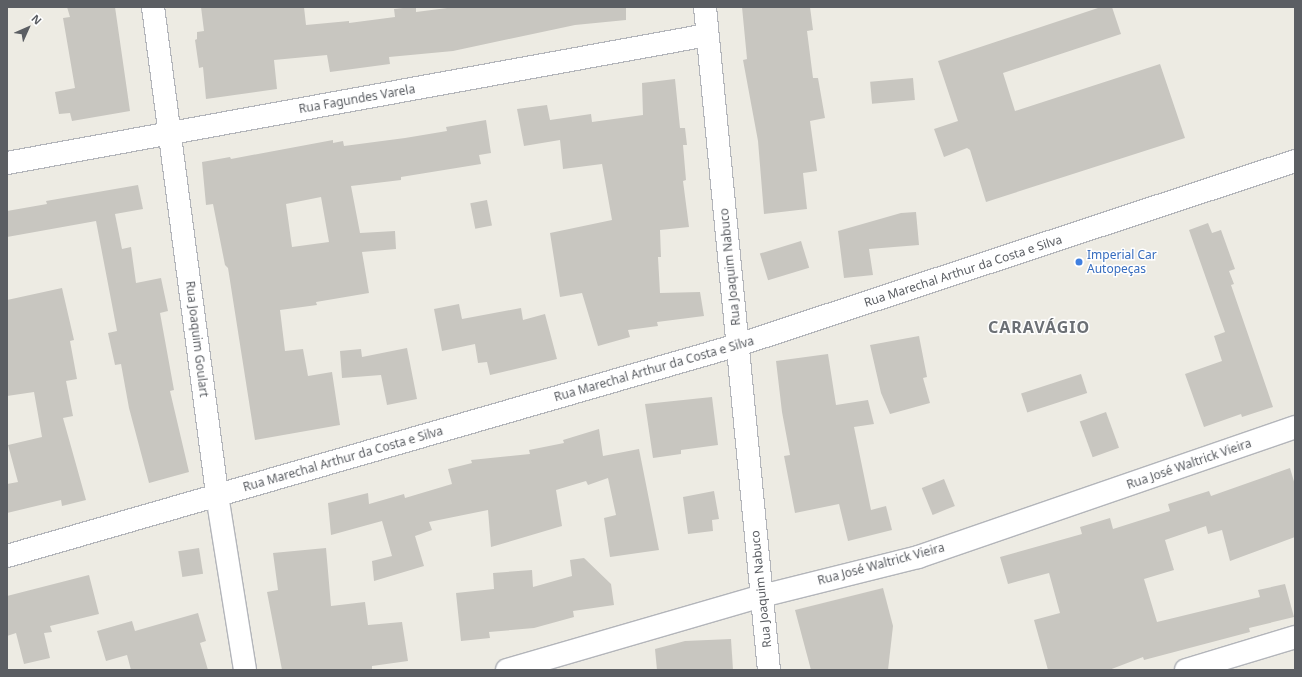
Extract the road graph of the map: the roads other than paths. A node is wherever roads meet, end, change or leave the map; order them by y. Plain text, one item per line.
1 (153, 7) edge
2 (705, 7) edge
3 (708, 35) junction
4 (170, 134) junction
5 (1295, 160) edge
6 (7, 163) edge
7 (738, 346) junction
8 (1295, 427) edge
9 (217, 495) junction
10 (7, 556) edge
11 (762, 596) junction
12 (1295, 637) edge
13 (245, 670) edge
14 (507, 670) edge
15 (769, 670) edge
16 (1186, 670) edge

1 - 4 street, Rua Joaquim Goulart
2 - 3 street, Rua Joaquim Nabuco
3 - 4 street, Rua Fagundes Varela
3 - 7 street, Rua Joaquim Nabuco
4 - 6 street, Rua Fagundes Varela
4 - 9 street, Rua Joaquim Goulart
5 - 7 street, Rua Marechal Arthur da Costa e Silva
7 - 9 street, Rua Marechal Arthur da Costa e Silva
7 - 11 street, Rua Joaquim Nabuco
8 - 11 street, Rua José Waltrick Vieira
9 - 10 street, Rua Marechal Arthur da Costa e Silva
9 - 13 street, Rua Joaquim Goulart
11 - 14 street, Rua José Waltrick Vieira
11 - 15 street, Rua Joaquim Nabuco
12 - 16 street

